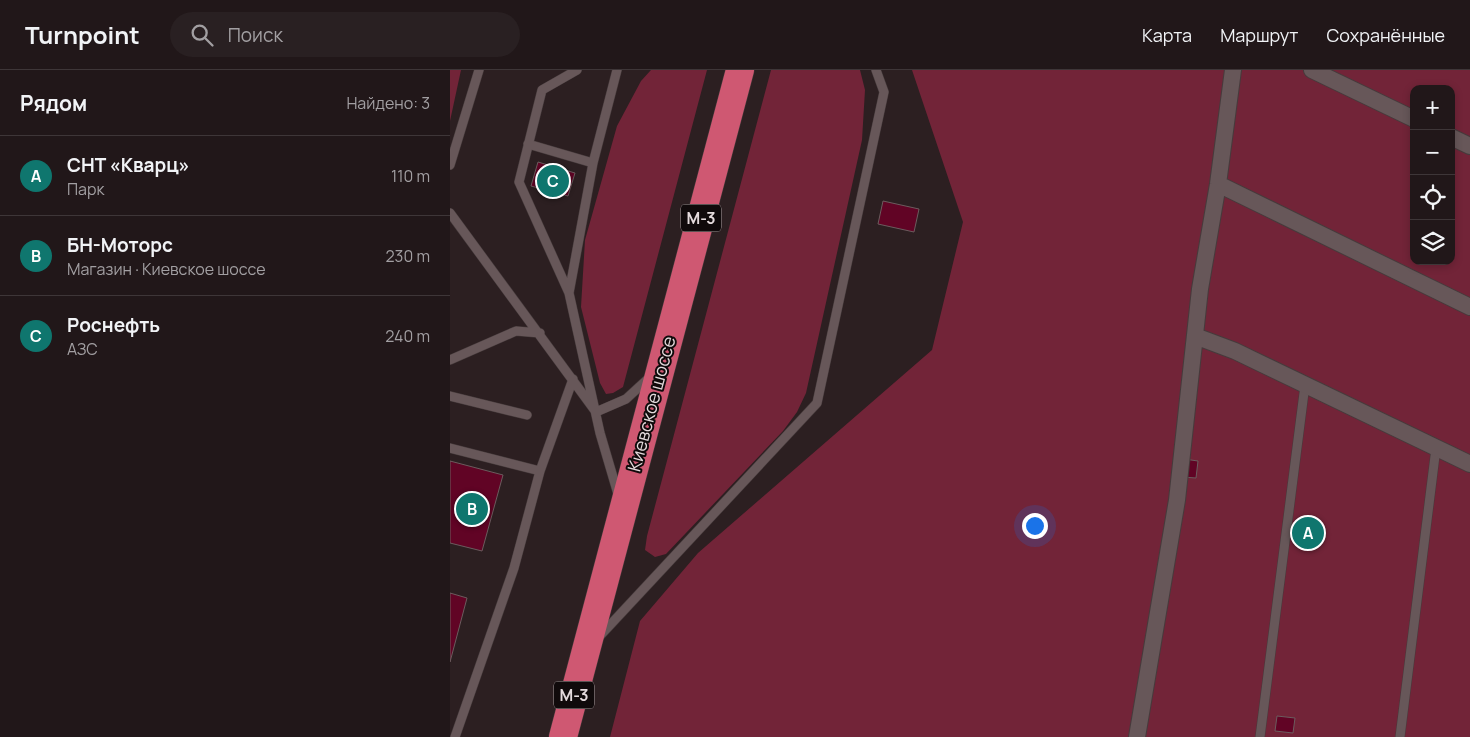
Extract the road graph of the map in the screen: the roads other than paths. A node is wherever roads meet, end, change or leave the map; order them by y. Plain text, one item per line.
1 (479, 70) edge
2 (577, 70) edge
3 (617, 70) edge
4 (740, 70) edge
5 (876, 70) edge
6 (1234, 70) edge
7 (1312, 70) edge
8 (1410, 117) edge
9 (1455, 139) edge
10 (528, 144) junction
11 (1470, 146) edge
12 (593, 163) junction
13 (450, 165) edge
14 (1218, 184) junction
15 (450, 213) edge
16 (569, 293) junction
17 (1470, 308) edge
18 (540, 333) junction
19 (1195, 336) junction
20 (450, 360) edge
21 (662, 365) junction
22 (573, 380) junction
23 (1306, 385) junction
24 (450, 396) edge
25 (596, 412) junction
26 (527, 415) dead end
27 (450, 448) edge
28 (1436, 448) junction
29 (1470, 464) edge
30 (540, 471) junction
31 (623, 510) junction
32 (585, 652) junction
33 (455, 737) edge
34 (563, 737) edge
35 (1137, 737) edge
36 (1260, 737) edge
37 (1400, 737) edge

1 - 13 lane
2 - 10 lane
3 - 12 lane
4 - 21 highway, Киевское шоссе / М-3
5 - 32 lane
6 - 14 street
7 - 8 street
9 - 11 street
10 - 12 lane
10 - 16 lane
12 - 16 lane
14 - 17 street
14 - 19 street
15 - 18 lane
16 - 25 lane
18 - 20 lane
18 - 22 lane
19 - 23 street
19 - 35 street
21 - 25 lane
21 - 31 highway, Киевское шоссе / М-3
22 - 25 lane
22 - 30 lane
23 - 28 street
23 - 36 lane
24 - 26 lane
25 - 31 lane
27 - 30 lane
28 - 29 street
28 - 37 lane
30 - 33 lane
31 - 32 highway, Киевское шоссе / М-3
32 - 34 highway, Киевское шоссе / М-3

